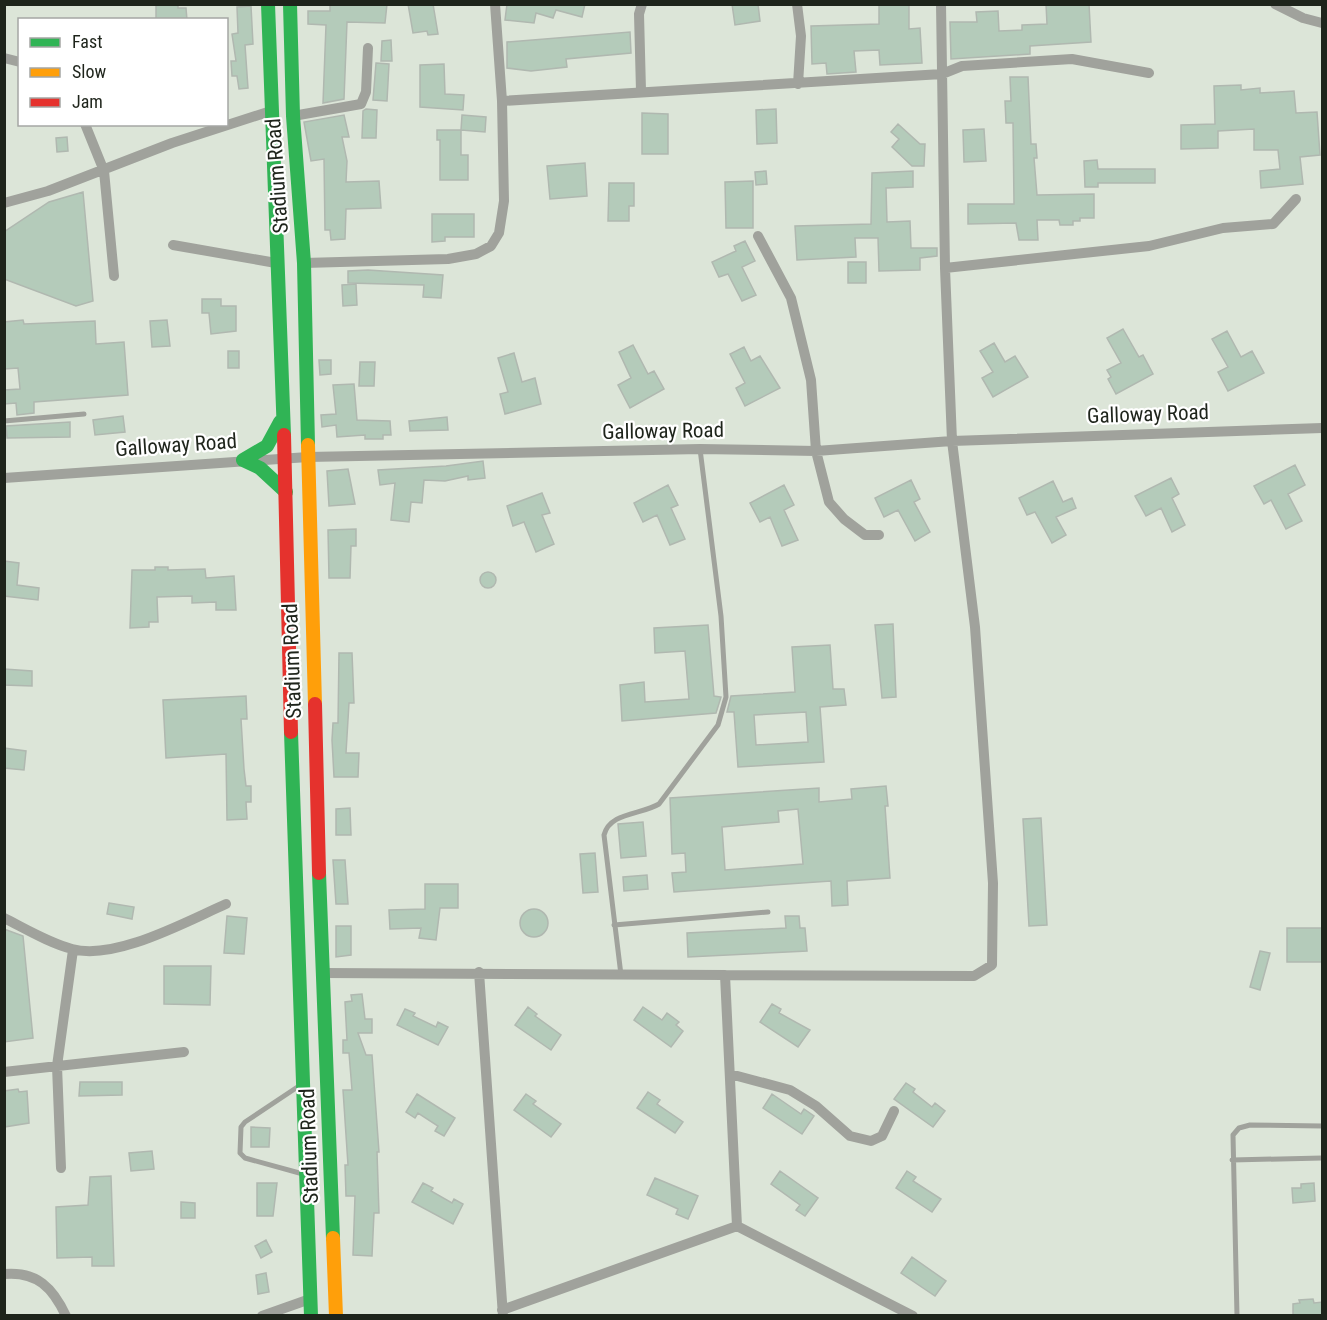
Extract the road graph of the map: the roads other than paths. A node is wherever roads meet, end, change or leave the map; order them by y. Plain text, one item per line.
1 (268, 4) edge
2 (290, 4) edge
3 (495, 4) edge
4 (642, 4) edge
5 (797, 4) edge
6 (941, 4) edge
7 (1275, 5) edge
8 (1323, 23) edge
9 (291, 26) junction
10 (268, 27) junction
11 (368, 48) dead end
12 (1149, 73) dead end
13 (942, 74) junction
14 (798, 84) junction
15 (641, 91) junction
16 (502, 101) junction
17 (271, 111) junction
18 (293, 116) junction
19 (228, 125) edge
20 (86, 126) edge
21 (225, 126) edge
22 (104, 171) junction
23 (1296, 199) dead end
24 (4, 203) edge
25 (758, 236) dead end
26 (173, 244) dead end
27 (276, 263) junction
28 (304, 263) junction
29 (945, 268) junction
30 (114, 276) dead end
31 (84, 414) dead end
32 (283, 416) junction
33 (4, 421) edge
34 (1323, 428) edge
35 (952, 441) junction
36 (700, 449) junction
37 (816, 451) junction
38 (308, 457) junction
39 (284, 458) junction
40 (243, 460) junction
41 (4, 478) edge
42 (286, 492) junction
43 (879, 535) dead end
44 (226, 904) dead end
45 (768, 912) dead end
46 (4, 918) edge
47 (614, 925) junction
48 (73, 950) junction
49 (479, 972) junction
50 (324, 973) junction
51 (621, 975) junction
52 (725, 975) junction
53 (184, 1052) dead end
54 (57, 1066) junction
55 (4, 1072) edge
56 (730, 1074) junction
57 (303, 1084) junction
58 (894, 1111) dead end
59 (1323, 1126) edge
60 (1323, 1158) edge
61 (1232, 1160) junction
62 (61, 1168) dead end
63 (306, 1174) junction
64 (737, 1226) junction
65 (4, 1274) edge
66 (310, 1299) junction
67 (502, 1313) edge
68 (66, 1316) edge
69 (262, 1316) edge
70 (311, 1316) edge
71 (336, 1316) edge
72 (913, 1316) edge
73 (1237, 1316) edge

1 - 10 main road, Stadium Road
2 - 9 main road, Stadium Road
3 - 16 street
4 - 15 street
5 - 14 street
6 - 13 street
7 - 8 street
9 - 10 main road
9 - 18 main road, Stadium Road
10 - 17 main road, Stadium Road
11 - 18 street
12 - 13 street
13 - 14 street
13 - 29 street
14 - 15 street
15 - 16 street
16 - 28 street
17 - 19 street
17 - 27 main road, Stadium Road
18 - 28 main road, Stadium Road
20 - 22 street
21 - 22 street
22 - 24 street
22 - 30 street
23 - 29 street
25 - 37 street
26 - 27 street
27 - 32 main road, Stadium Road
28 - 38 main road, Stadium Road
29 - 35 street
31 - 33 lane
32 - 39 main road, Stadium Road
32 - 40 main road
34 - 35 street, Galloway Road
35 - 37 street, Galloway Road
35 - 52 street
36 - 37 street, Galloway Road
36 - 38 street, Galloway Road
36 - 47 lane
37 - 43 street
38 - 39 street, Galloway Road
38 - 50 main road, Stadium Road
39 - 40 street, Galloway Road
39 - 42 main road, Stadium Road
40 - 41 street, Galloway Road
40 - 42 main road
42 - 57 main road, Stadium Road
44 - 48 street
45 - 47 lane
46 - 48 street
47 - 51 lane
48 - 54 street
49 - 50 street
49 - 51 street
49 - 67 street
50 - 71 main road, Stadium Road
51 - 52 street
52 - 56 street
53 - 54 street
54 - 55 street
54 - 62 street
56 - 58 street
56 - 64 street
57 - 63 main road, Stadium Road
57 - 63 lane
59 - 61 lane
60 - 61 lane
61 - 73 lane
63 - 66 main road, Stadium Road
64 - 67 street
64 - 72 street
65 - 68 street
66 - 69 street
66 - 70 main road, Stadium Road

